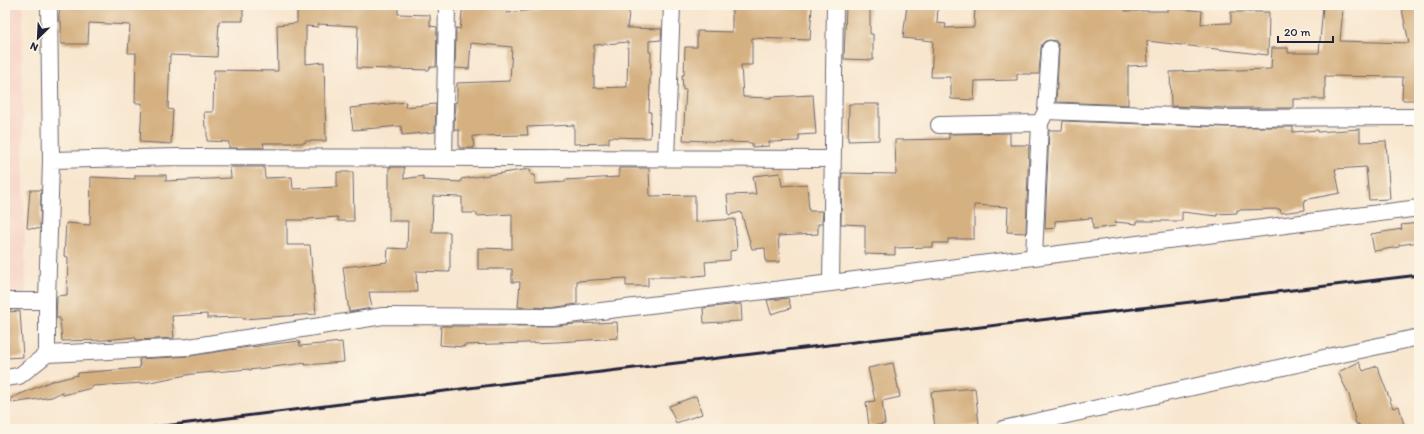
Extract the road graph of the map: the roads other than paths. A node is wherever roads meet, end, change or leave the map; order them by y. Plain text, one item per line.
1 (49, 5) edge
2 (447, 5) edge
3 (672, 5) edge
4 (835, 5) edge
5 (1050, 49) dead end
6 (1043, 117) junction
7 (1419, 117) edge
8 (939, 125) dead end
9 (444, 158) junction
10 (666, 158) junction
11 (833, 159) junction
12 (50, 160) junction
13 (1419, 208) edge
14 (1034, 257) junction
15 (831, 283) junction
16 (47, 301) junction
17 (5, 302) edge
18 (1419, 337) edge
19 (47, 354) junction
20 (5, 378) edge
21 (1003, 429) edge

1 - 12 street
2 - 9 street
3 - 10 street
4 - 11 street
5 - 6 street
6 - 7 street
6 - 8 street
6 - 14 street
9 - 10 street
9 - 12 street
10 - 11 street
11 - 15 street
12 - 16 street
13 - 14 street
14 - 15 street
15 - 19 street
16 - 17 street
16 - 19 street
18 - 21 street
19 - 20 street

